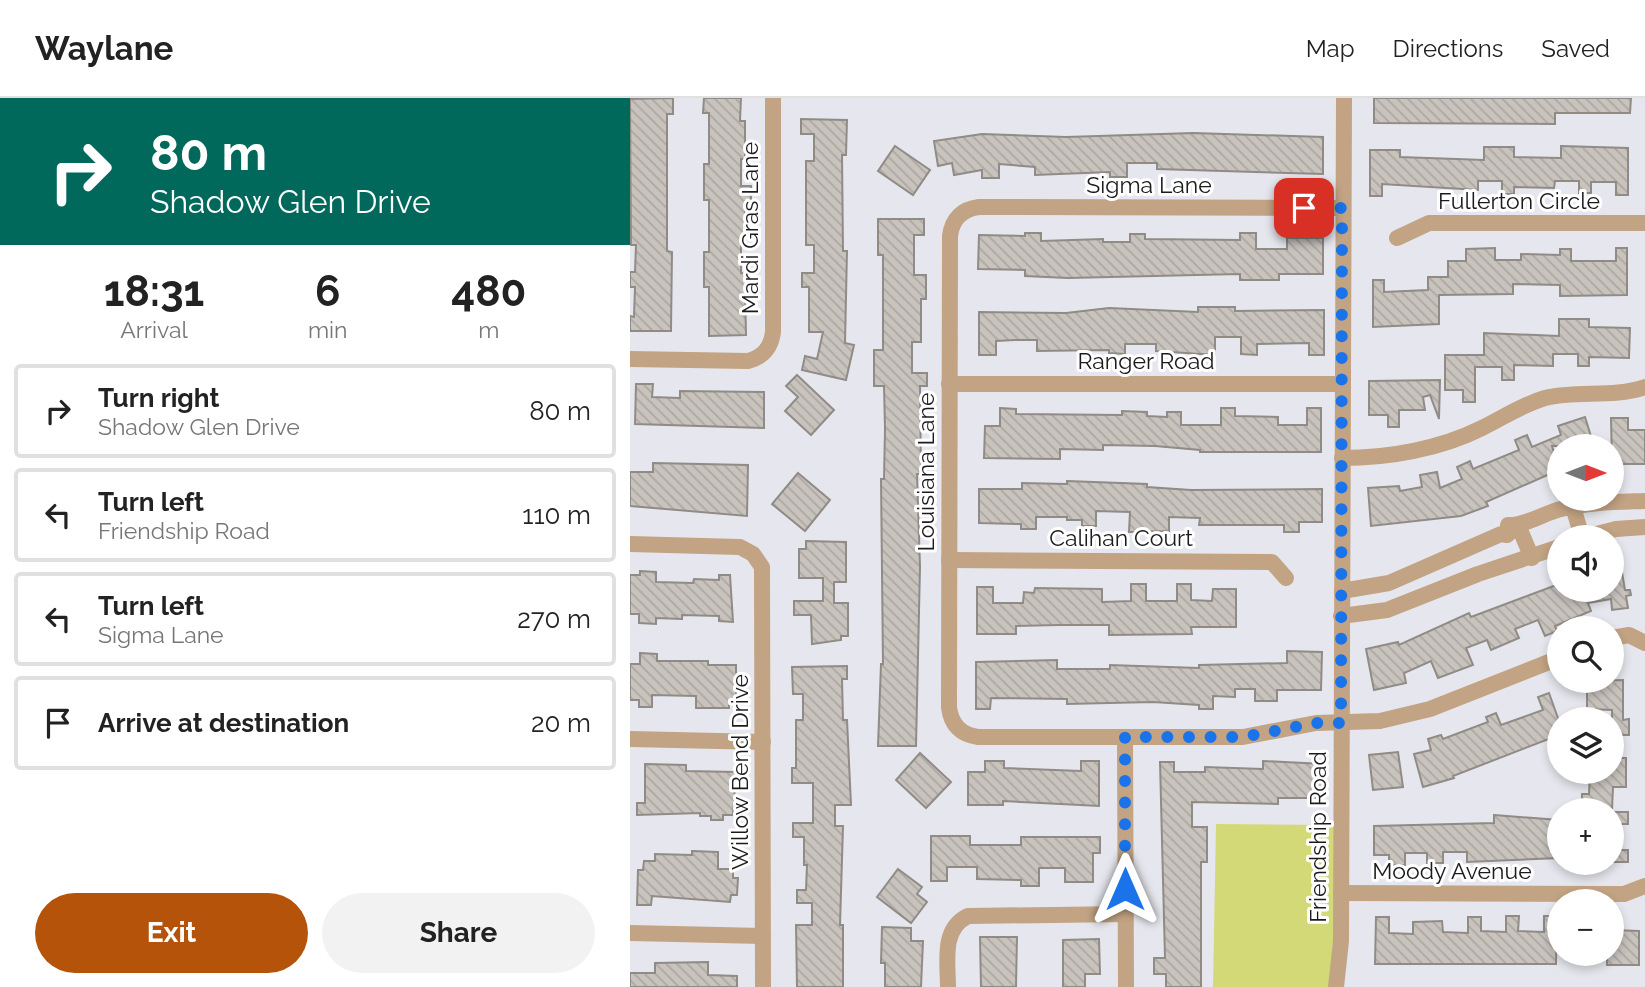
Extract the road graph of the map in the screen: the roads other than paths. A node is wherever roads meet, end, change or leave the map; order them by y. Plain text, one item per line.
1 (773, 98) edge
2 (1344, 98) edge
3 (1342, 208) junction
4 (958, 216) joint
5 (1645, 223) edge
6 (1397, 238) dead end
7 (630, 359) edge
8 (949, 384) junction
9 (1342, 384) junction
10 (1645, 387) edge
11 (1342, 458) junction
12 (1645, 501) edge
13 (1624, 503) edge
14 (1561, 511) edge
15 (1517, 525) junction
16 (1645, 527) edge
17 (1624, 528) edge
18 (630, 544) edge
19 (1547, 552) edge
20 (1532, 558) junction
21 (949, 560) junction
22 (1286, 578) dead end
23 (1342, 591) junction
24 (1341, 615) junction
25 (1624, 636) edge
26 (1645, 643) edge
27 (1547, 662) edge
28 (1341, 723) junction
29 (1125, 737) junction
30 (630, 739) edge
31 (763, 742) junction
32 (1645, 886) edge
33 (1341, 893) junction
34 (1125, 914) junction
35 (630, 933) edge
36 (763, 936) junction
37 (763, 987) edge
38 (948, 987) edge
39 (1126, 987) edge
40 (1336, 987) edge

1 - 7 street, Mardi Gras Lane
2 - 3 street, Friendship Road
3 - 4 street, Sigma Lane
3 - 9 street, Friendship Road
4 - 8 street, Louisiana Lane
5 - 6 street, Fullerton Circle
8 - 9 street, Ranger Road
8 - 21 street, Louisiana Lane
9 - 11 street, Friendship Road
10 - 11 street
11 - 23 street, Friendship Road
12 - 13 street
14 - 15 street
15 - 20 street
15 - 23 street
16 - 17 street
18 - 31 street, Willow Bend Drive
19 - 20 street
20 - 24 street
21 - 22 street, Calihan Court
21 - 29 street, Louisiana Lane
23 - 24 street, Friendship Road
24 - 28 street, Friendship Road
25 - 26 street
27 - 28 street
28 - 29 street
28 - 33 street, Friendship Road
29 - 34 street
30 - 31 street
31 - 36 street, Willow Bend Drive
32 - 33 street, Moody Avenue
33 - 40 street, Friendship Road
34 - 38 street
34 - 39 street
35 - 36 street
36 - 37 street, Willow Bend Drive

